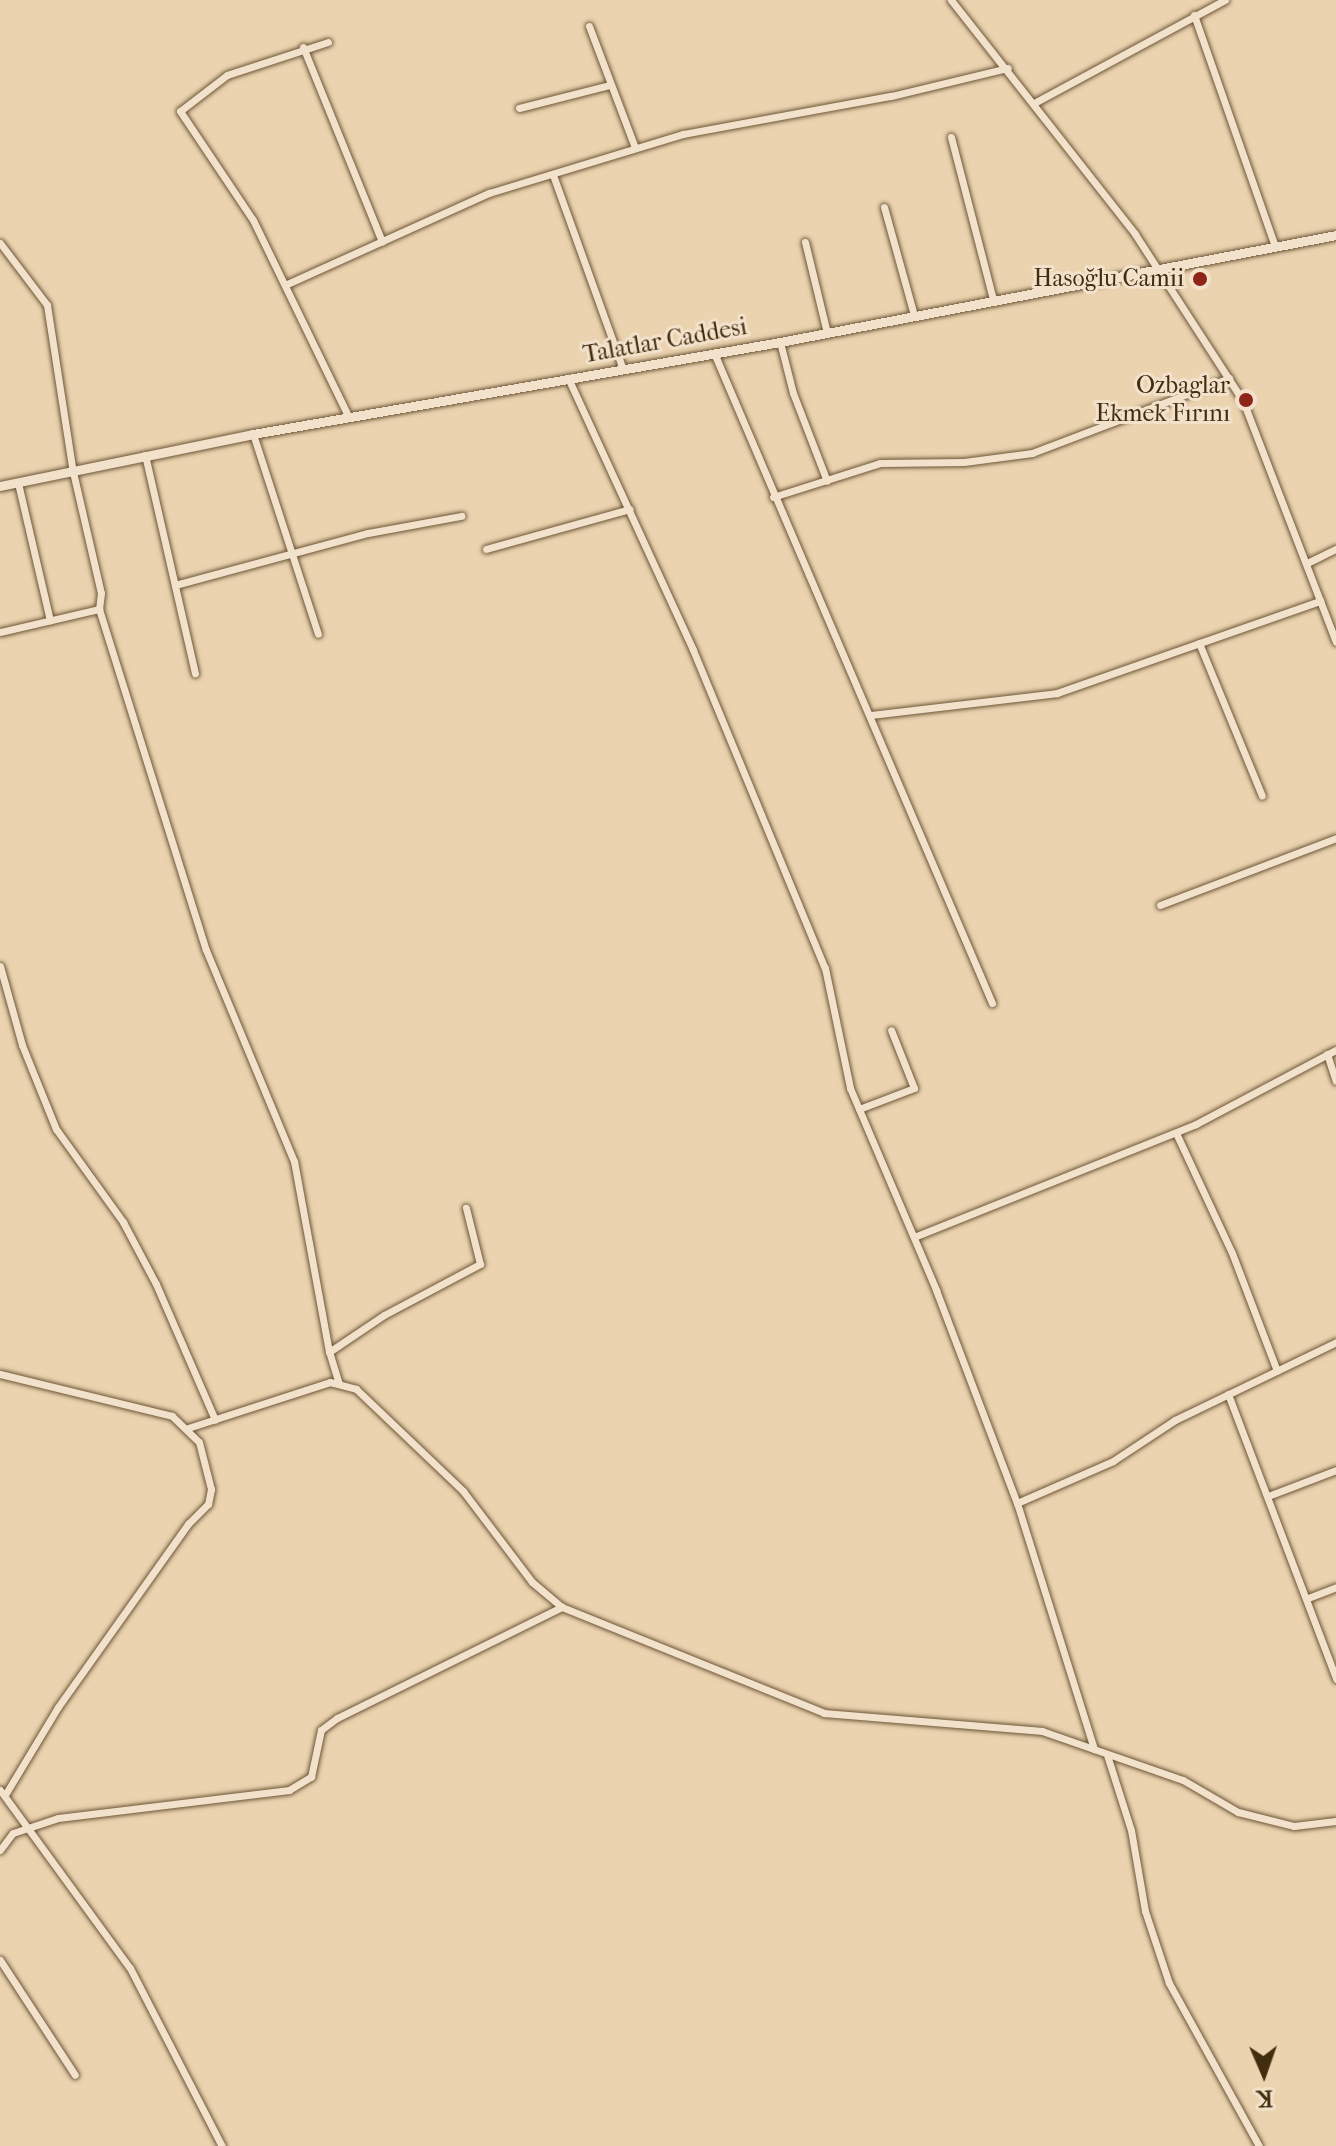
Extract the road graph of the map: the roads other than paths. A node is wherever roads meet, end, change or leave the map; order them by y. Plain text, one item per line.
1 (951, 0) edge
2 (1225, 0) edge
3 (1194, 15) junction
4 (589, 26) dead end
5 (328, 42) dead end
6 (303, 47) junction
7 (1008, 68) junction
8 (609, 85) junction
9 (1036, 102) junction
10 (519, 108) dead end
11 (951, 137) dead end
12 (635, 148) junction
13 (553, 175) junction
14 (884, 207) dead end
15 (1336, 235) edge
16 (382, 242) junction
17 (805, 242) dead end
18 (0, 243) edge
19 (1275, 246) junction
20 (1156, 270) junction
21 (287, 284) junction
22 (993, 299) junction
23 (914, 315) junction
24 (827, 333) junction
25 (780, 342) junction
26 (714, 353) junction
27 (623, 369) junction
28 (568, 378) junction
29 (1229, 378) junction
30 (348, 416) junction
31 (253, 434) junction
32 (145, 455) junction
33 (73, 472) junction
34 (827, 481) junction
35 (18, 483) junction
36 (0, 486) edge
37 (773, 497) junction
38 (630, 509) junction
39 (461, 516) dead end
40 (486, 549) dead end
41 (1336, 549) edge
42 (291, 552) junction
43 (1307, 563) junction
44 (175, 585) junction
45 (1320, 601) junction
46 (99, 609) junction
47 (50, 620) junction
48 (0, 632) edge
49 (318, 634) dead end
50 (1336, 642) edge
51 (1199, 643) junction
52 (195, 673) dead end
53 (870, 715) junction
54 (1262, 796) dead end
55 (1336, 838) edge
56 (1160, 905) dead end
57 (0, 966) edge
58 (992, 1003) dead end
59 (891, 1030) dead end
60 (1336, 1050) edge
61 (1327, 1054) junction
62 (1336, 1081) edge
63 (859, 1109) junction
64 (1176, 1133) junction
65 (466, 1208) dead end
66 (914, 1237) junction
67 (1336, 1342) edge
68 (329, 1352) junction
69 (1277, 1371) junction
70 (0, 1374) edge
71 (339, 1384) junction
72 (1228, 1394) junction
73 (215, 1420) junction
74 (188, 1428) junction
75 (1336, 1470) edge
76 (1268, 1496) junction
77 (1017, 1503) junction
78 (1336, 1587) edge
79 (1308, 1598) junction
80 (562, 1607) junction
81 (1336, 1679) edge
82 (1094, 1749) junction
83 (1107, 1755) junction
84 (2, 1793) edge
85 (1336, 1821) edge
86 (30, 1825) junction
87 (0, 1850) edge
88 (0, 1960) edge
89 (75, 2075) dead end
90 (222, 2146) edge
91 (1259, 2146) edge

1 - 7 street
2 - 3 street
3 - 9 street
3 - 19 street
4 - 8 street
5 - 6 street
6 - 16 street
6 - 21 street
7 - 9 street
7 - 12 street
8 - 10 street
8 - 12 street
9 - 20 street
11 - 22 street
12 - 13 street
13 - 16 street
13 - 27 street
14 - 23 street
15 - 19 street, Talatlar Caddesi
16 - 21 street
17 - 24 street
18 - 33 street
19 - 20 street, Talatlar Caddesi
20 - 22 street, Talatlar Caddesi
20 - 29 street
21 - 30 street
22 - 23 street, Talatlar Caddesi
23 - 24 street, Talatlar Caddesi
24 - 25 street, Talatlar Caddesi
25 - 26 street, Talatlar Caddesi
25 - 34 street
26 - 27 street, Talatlar Caddesi
26 - 37 street
27 - 28 street, Talatlar Caddesi
28 - 30 street, Talatlar Caddesi
28 - 38 street
29 - 34 street
29 - 43 street
30 - 31 street, Talatlar Caddesi
31 - 32 street, Talatlar Caddesi
31 - 42 street
32 - 33 street, Talatlar Caddesi
32 - 44 street
33 - 35 street, Talatlar Caddesi
33 - 46 street
34 - 37 street
35 - 36 street, Talatlar Caddesi
35 - 47 street
37 - 53 street
38 - 40 street
38 - 63 street
39 - 42 street
41 - 43 street
42 - 44 street
42 - 49 street
43 - 45 street
44 - 52 street
45 - 50 street
45 - 51 street
46 - 47 street
46 - 68 street
47 - 48 street
51 - 53 street
51 - 54 street
53 - 58 street
55 - 56 street
57 - 73 street
59 - 63 street
60 - 61 street
61 - 62 street
61 - 64 street
63 - 66 street
64 - 66 street
64 - 69 street
65 - 68 street
66 - 77 street
67 - 69 street
68 - 71 street
69 - 72 street
70 - 74 street
71 - 73 street
71 - 80 street
72 - 76 street
72 - 77 street
73 - 74 street
74 - 84 street
75 - 76 street
76 - 79 street
77 - 82 street
78 - 79 street
79 - 81 street
80 - 82 street
80 - 86 street
82 - 83 street
83 - 85 street
83 - 91 street
84 - 86 street
86 - 87 street
86 - 90 street
88 - 89 street

